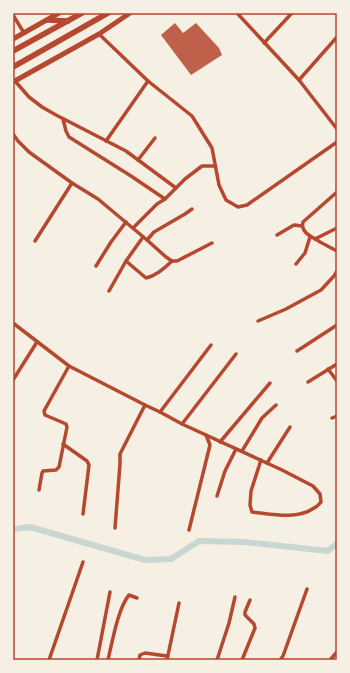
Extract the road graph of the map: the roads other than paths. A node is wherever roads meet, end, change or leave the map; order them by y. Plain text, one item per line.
1 (59, 13) edge
2 (82, 13) edge
3 (108, 13) edge
4 (130, 13) edge
5 (237, 13) edge
6 (292, 13) edge
7 (13, 15) edge
8 (48, 20) junction
9 (69, 20) junction
10 (24, 33) junction
11 (99, 34) junction
12 (337, 37) edge
13 (13, 39) edge
14 (264, 43) junction
15 (13, 51) edge
16 (13, 67) edge
17 (299, 80) junction
18 (14, 81) edge
19 (148, 81) junction
20 (63, 119) junction
21 (336, 124) edge
22 (337, 129) edge
23 (13, 134) edge
24 (155, 138) dead end
25 (106, 141) junction
26 (337, 142) edge
27 (138, 160) junction
28 (216, 166) junction
29 (72, 183) junction
30 (176, 188) junction
31 (337, 192) edge
32 (165, 199) junction
33 (192, 209) dead end
34 (126, 222) junction
35 (302, 226) junction
36 (133, 228) junction
37 (337, 228) edge
38 (277, 235) dead end
39 (310, 237) junction
40 (145, 238) junction
41 (315, 239) junction
42 (36, 241) dead end
43 (212, 243) dead end
44 (337, 251) edge
45 (126, 261) junction
46 (172, 261) junction
47 (296, 264) dead end
48 (96, 266) dead end
49 (337, 271) edge
50 (109, 291) dead end
51 (258, 322) dead end
52 (13, 323) edge
53 (337, 325) edge
54 (37, 342) junction
55 (211, 345) dead end
56 (297, 351) dead end
57 (236, 354) dead end
58 (337, 364) edge
59 (69, 366) junction
60 (328, 369) junction
61 (13, 380) edge
62 (308, 382) dead end
63 (337, 382) edge
64 (270, 383) dead end
65 (145, 405) junction
66 (276, 405) dead end
67 (160, 412) junction
68 (337, 416) edge
69 (332, 418) dead end
70 (182, 424) junction
71 (290, 426) dead end
72 (206, 436) junction
73 (220, 442) junction
74 (64, 444) junction
75 (236, 449) junction
76 (242, 452) junction
77 (261, 460) junction
78 (267, 462) junction
79 (39, 490) dead end
80 (217, 496) dead end
81 (83, 514) dead end
82 (115, 528) dead end
83 (190, 530) dead end
84 (83, 562) dead end
85 (307, 589) dead end
86 (110, 592) dead end
87 (236, 597) dead end
88 (137, 598) dead end
89 (250, 600) dead end
90 (179, 603) dead end
91 (337, 652) edge
92 (167, 658) edge
93 (282, 658) edge
94 (49, 660) edge
95 (97, 660) edge
96 (108, 660) edge
97 (139, 660) edge
98 (217, 660) edge
99 (242, 660) edge
100 (287, 660) edge
101 (330, 660) edge

1 - 8 main road
2 - 9 highway
3 - 16 highway
4 - 11 main road
5 - 14 street
6 - 14 street
7 - 10 street
8 - 9 highway
8 - 10 main road
9 - 15 highway
10 - 13 main road
11 - 18 main road
11 - 19 street
12 - 17 street
14 - 17 street
17 - 21 street
18 - 20 street
19 - 25 street
19 - 28 street
20 - 25 street
20 - 32 street
21 - 22 street
23 - 29 street
24 - 27 street
25 - 27 street
26 - 28 street
27 - 30 street
28 - 30 street
29 - 34 street
29 - 42 street
30 - 32 street
31 - 35 street
32 - 36 street
33 - 40 street
34 - 36 street
34 - 48 street
35 - 38 street
35 - 39 street
36 - 40 street
37 - 41 street
39 - 41 street
39 - 47 street
40 - 45 street
40 - 46 street
41 - 44 street
43 - 46 street
45 - 46 street
45 - 50 street
49 - 51 street
52 - 54 street
53 - 56 street
54 - 59 street
54 - 61 street
55 - 67 street
57 - 70 street
58 - 60 street
59 - 65 street
59 - 74 street
60 - 62 street
60 - 63 street
64 - 73 street
65 - 67 street
65 - 82 street
66 - 76 street
67 - 70 street
68 - 69 street
70 - 72 street
71 - 78 street
72 - 73 street
72 - 83 street
73 - 75 street
74 - 79 street
74 - 81 street
75 - 76 street
75 - 80 street
76 - 77 street
77 - 78 street
77 - 78 street
84 - 94 street
85 - 93 street
86 - 95 street
87 - 98 street
88 - 96 street
89 - 99 street
90 - 92 street
91 - 101 street
92 - 97 street
93 - 100 street

